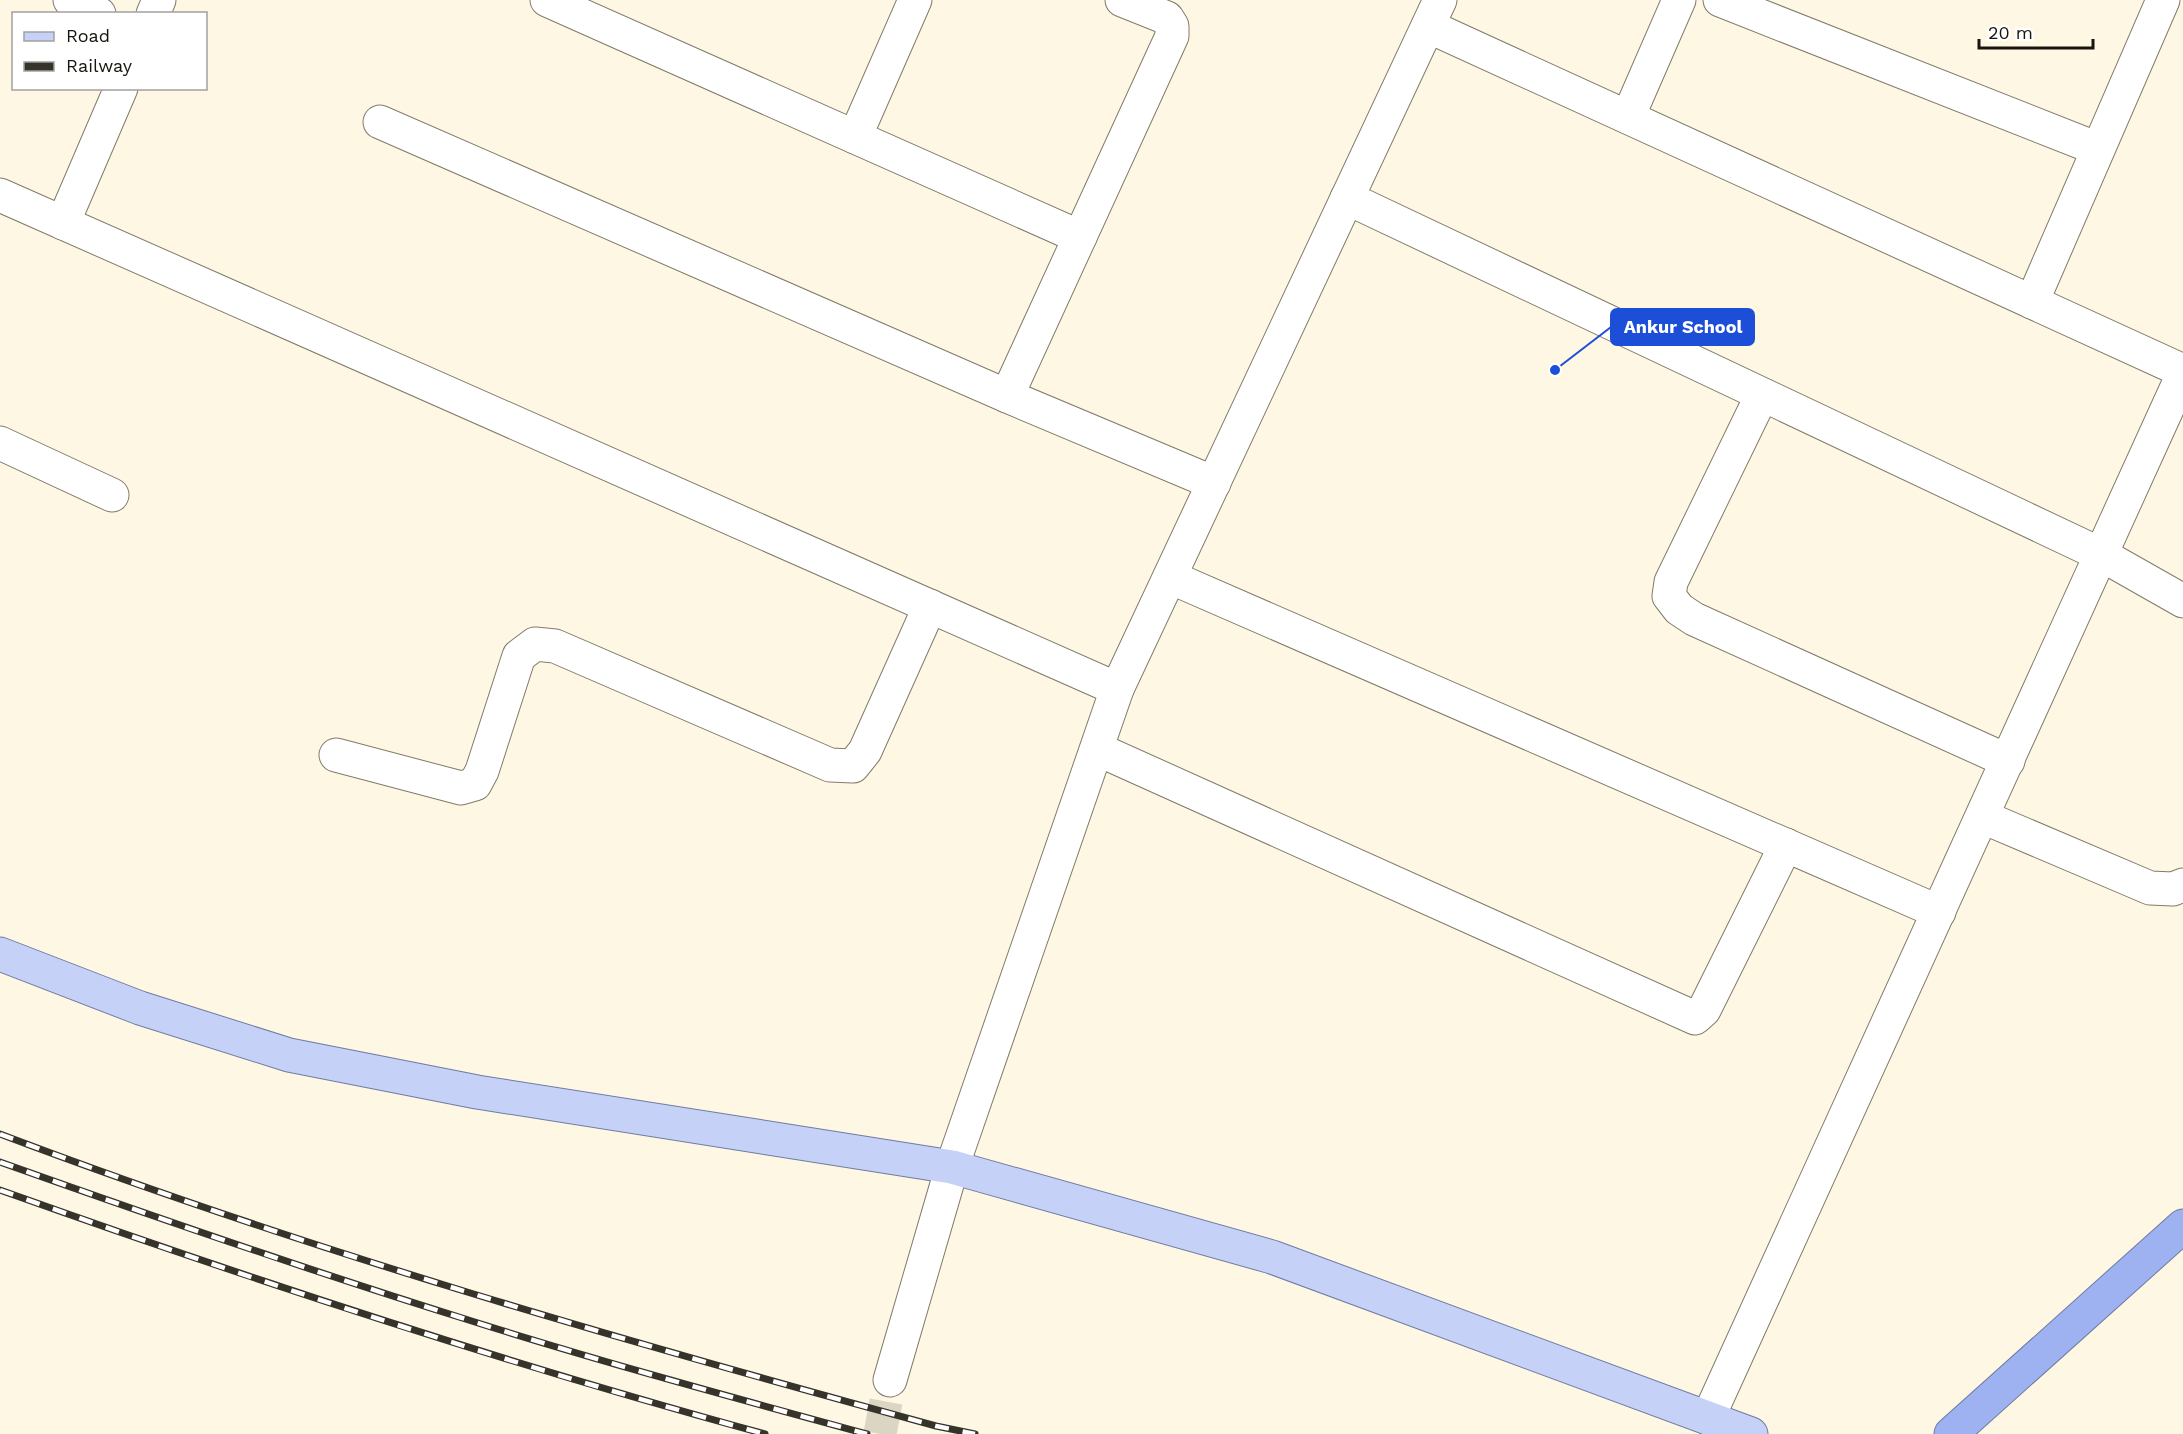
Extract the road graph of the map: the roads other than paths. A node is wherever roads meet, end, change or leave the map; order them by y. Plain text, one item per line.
1 (70, 0) edge
2 (547, 0) edge
3 (915, 0) edge
4 (1122, 0) edge
5 (1679, 0) edge
6 (1720, 0) edge
7 (2163, 0) edge
8 (95, 12) edge
9 (1434, 13) edge
10 (120, 90) edge
11 (1628, 117) junction
12 (380, 122) dead end
13 (855, 137) junction
14 (2098, 149) junction
15 (0, 195) edge
16 (1347, 198) junction
17 (63, 223) junction
18 (1080, 237) junction
19 (2032, 302) junction
20 (2183, 373) edge
21 (1762, 395) junction
22 (1007, 396) junction
23 (0, 443) edge
24 (1214, 483) junction
25 (112, 495) dead end
26 (2102, 555) junction
27 (1170, 577) junction
28 (2183, 601) edge
29 (930, 606) junction
30 (1118, 689) junction
31 (1097, 749) junction
32 (336, 755) dead end
33 (2008, 761) junction
34 (1983, 817) junction
35 (1786, 845) junction
36 (2183, 885) edge
37 (1939, 912) junction
38 (0, 954) edge
39 (952, 1167) junction
40 (2183, 1226) edge
41 (890, 1380) tunnel mouth
42 (1708, 1418) junction
43 (1751, 1434) edge
44 (1951, 1434) edge

1 - 8 street
2 - 13 street
3 - 13 street
4 - 18 street
5 - 11 street
6 - 14 street
7 - 14 street
9 - 11 street
9 - 16 street
10 - 17 street
11 - 19 street
12 - 22 street
13 - 18 street
14 - 19 street
15 - 17 street
16 - 21 street
16 - 24 street
17 - 29 street
18 - 22 street
19 - 20 street
20 - 26 street
21 - 26 street
21 - 33 street
22 - 24 street
23 - 25 street
24 - 27 street
26 - 28 street
26 - 33 street
27 - 30 street
27 - 35 street
29 - 30 street
29 - 32 street
30 - 31 street
31 - 35 street
31 - 39 street
33 - 34 street
34 - 36 street
34 - 37 street
35 - 37 street
37 - 42 street
38 - 39 main road
39 - 41 street
39 - 42 main road
40 - 44 highway
42 - 43 main road

